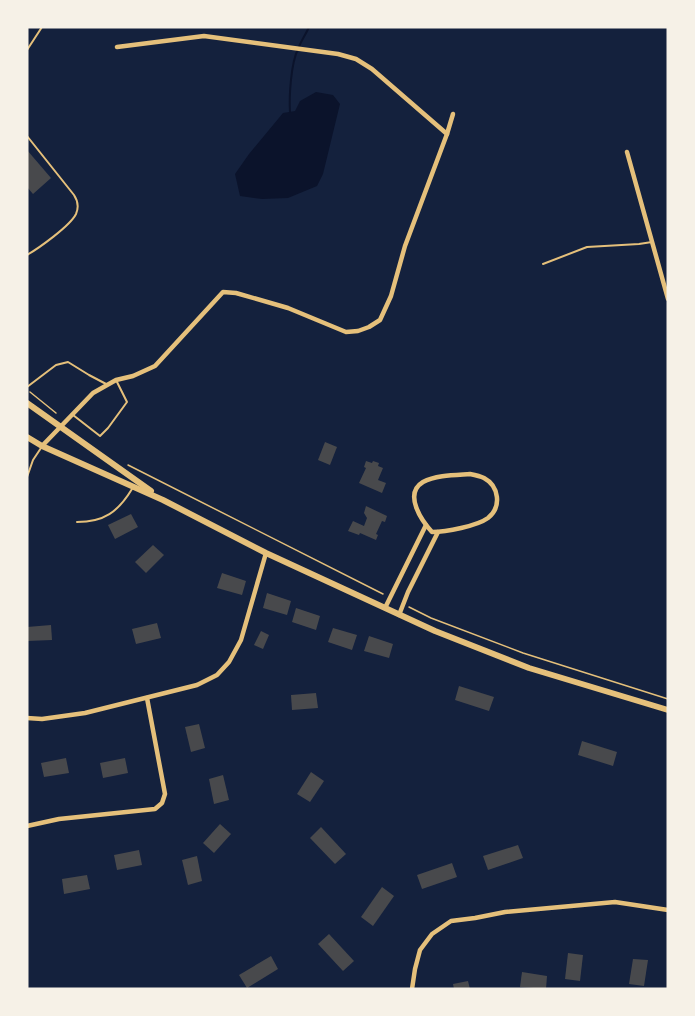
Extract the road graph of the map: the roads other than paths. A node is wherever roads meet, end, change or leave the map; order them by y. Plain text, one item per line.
1 (42, 27) edge
2 (117, 47) dead end
3 (27, 50) edge
4 (453, 114) dead end
5 (447, 134) junction
6 (27, 136) edge
7 (627, 152) dead end
8 (652, 242) junction
9 (27, 255) edge
10 (543, 264) dead end
11 (668, 299) edge
12 (116, 380) junction
13 (108, 385) junction
14 (27, 388) edge
15 (27, 403) edge
16 (72, 414) junction
17 (59, 427) junction
18 (27, 436) edge
19 (42, 446) junction
20 (27, 477) edge
21 (134, 487) junction
22 (164, 500) junction
23 (77, 522) dead end
24 (426, 525) junction
25 (438, 532) junction
26 (266, 553) junction
27 (385, 608) junction
28 (399, 615) junction
29 (147, 698) junction
30 (668, 710) edge
31 (27, 718) edge
32 (27, 826) edge
33 (668, 910) edge
34 (412, 989) edge

1 - 3 lane
2 - 5 street
4 - 5 street
5 - 12 street
6 - 9 lane
7 - 8 street
8 - 10 lane
8 - 11 street
12 - 13 street
12 - 16 lane
13 - 14 lane
13 - 16 street
15 - 17 main road
16 - 17 street
17 - 19 street
17 - 22 main road
18 - 19 main road
19 - 20 lane
19 - 21 main road
21 - 22 main road
21 - 23 lane
22 - 26 main road
24 - 25 street
24 - 25 street
24 - 27 street
25 - 28 street
26 - 27 main road
26 - 29 street
27 - 28 main road
28 - 30 main road
29 - 31 street
29 - 32 street
33 - 34 street

